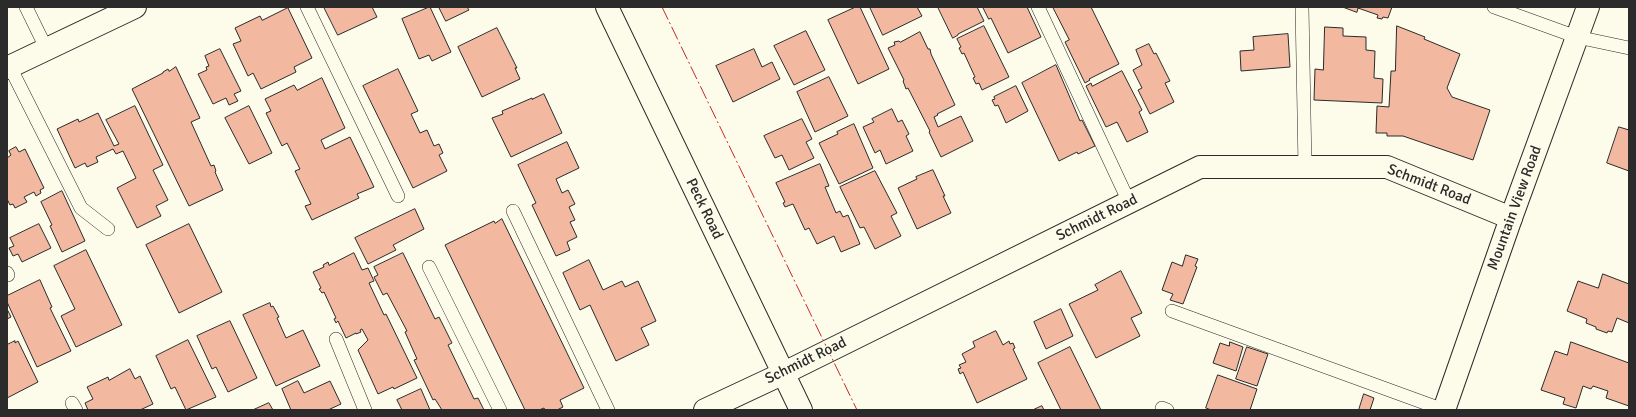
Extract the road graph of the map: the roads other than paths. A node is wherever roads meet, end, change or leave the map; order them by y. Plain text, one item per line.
1 (26, 7) edge
2 (307, 7) edge
3 (607, 7) edge
4 (1038, 7) edge
5 (1302, 7) edge
6 (1494, 7) edge
7 (1588, 7) edge
8 (131, 8) edge
9 (1577, 37) junction
10 (1629, 48) edge
11 (47, 50) junction
12 (9, 68) edge
13 (1305, 167) junction
14 (398, 196) dead end
15 (1129, 202) junction
16 (513, 211) dead end
17 (1511, 218) junction
18 (108, 229) dead end
19 (429, 267) dead end
20 (1172, 311) dead end
21 (336, 339) dead end
22 (784, 373) junction
23 (365, 410) edge
24 (500, 410) edge
25 (608, 410) edge
26 (705, 410) edge
27 (801, 410) edge
28 (1444, 410) edge

1 - 11 lane
2 - 14 lane
3 - 22 street, Peck Road
4 - 15 lane
5 - 13 lane
6 - 9 lane
7 - 9 street, Mountain View Road
8 - 11 street
9 - 10 lane
9 - 17 street, Mountain View Road
11 - 12 street
12 - 18 lane
13 - 15 street, Schmidt Road
13 - 17 street, Schmidt Road
15 - 22 street, Schmidt Road
16 - 25 lane
17 - 28 street, Mountain View Road
19 - 24 lane
20 - 28 lane
21 - 23 lane
22 - 26 street, Schmidt Road
22 - 27 street, Peck Road

